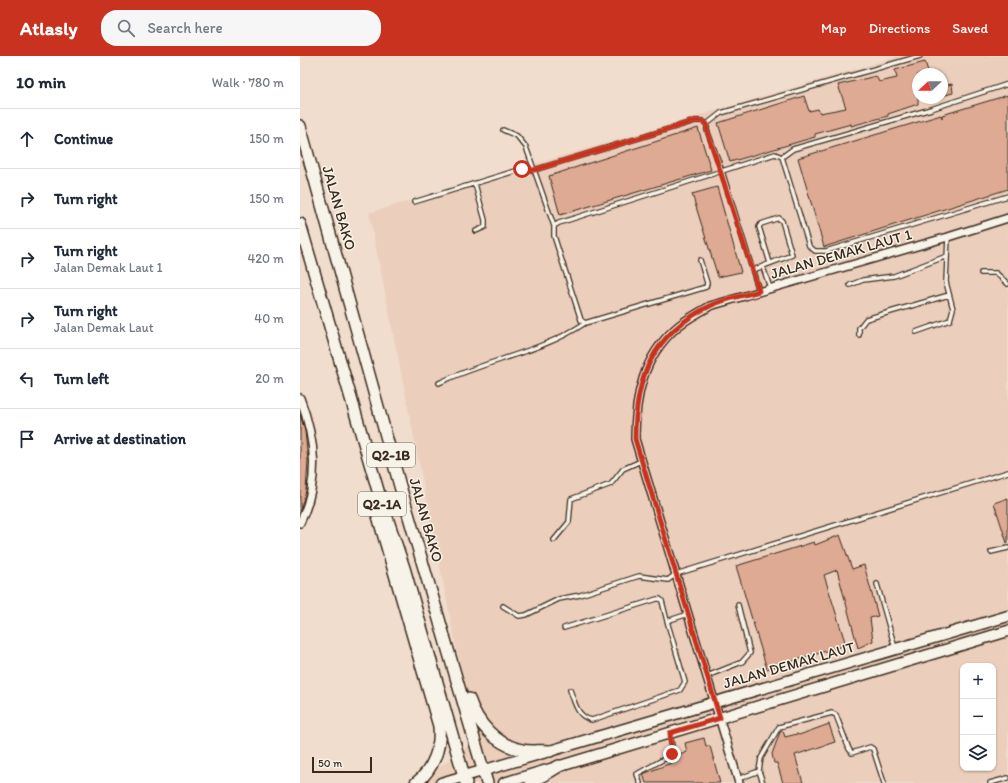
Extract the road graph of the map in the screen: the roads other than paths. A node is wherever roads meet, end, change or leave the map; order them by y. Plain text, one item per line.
1 (920, 56) edge
2 (1008, 84) edge
3 (707, 124) junction
4 (300, 126) edge
5 (503, 130) dead end
6 (782, 157) junction
7 (534, 170) junction
8 (722, 171) junction
9 (475, 184) junction
10 (1008, 196) edge
11 (414, 202) dead end
12 (1008, 218) edge
13 (300, 224) edge
14 (554, 226) junction
15 (476, 231) dead end
16 (948, 237) junction
17 (947, 256) junction
18 (700, 260) dead end
19 (770, 263) junction
20 (763, 267) junction
21 (753, 270) junction
22 (981, 273) dead end
23 (1008, 284) edge
24 (850, 285) dead end
25 (770, 288) junction
26 (759, 291) junction
27 (949, 295) junction
28 (585, 323) junction
29 (916, 332) dead end
30 (860, 335) dead end
31 (439, 384) dead end
32 (300, 398) edge
33 (642, 460) junction
34 (1008, 472) edge
35 (400, 486) junction
36 (379, 494) junction
37 (301, 519) edge
38 (554, 540) dead end
39 (1008, 548) edge
40 (991, 552) dead end
41 (676, 574) junction
42 (877, 584) dead end
43 (738, 605) dead end
44 (503, 606) dead end
45 (688, 614) junction
46 (1008, 616) edge
47 (667, 621) junction
48 (564, 628) dead end
49 (1008, 631) edge
50 (896, 649) junction
51 (707, 676) junction
52 (570, 690) dead end
53 (715, 702) junction
54 (720, 718) junction
55 (670, 733) junction
56 (550, 750) junction
57 (559, 766) junction
58 (483, 770) junction
59 (759, 771) junction
60 (1008, 778) edge
61 (465, 779) edge
62 (738, 781) edge
63 (416, 783) edge
64 (441, 783) edge
65 (487, 783) edge
66 (504, 783) edge
67 (531, 783) edge
68 (640, 783) edge
69 (763, 783) edge
70 (884, 783) edge
71 (990, 783) edge

1 - 3 lane
2 - 6 lane
3 - 7 lane
3 - 8 lane
4 - 35 main road, JALAN BAKO / Q2-1B
5 - 7 lane
6 - 8 lane
6 - 10 lane
7 - 9 lane
7 - 14 lane
8 - 14 lane
8 - 21 lane
9 - 11 lane
9 - 15 lane
12 - 16 street, JALAN DEMAK LAUT 1
13 - 36 main road, Q2-1A
14 - 28 lane
16 - 17 lane
16 - 25 street, JALAN DEMAK LAUT 1
17 - 24 lane
17 - 27 lane
18 - 28 lane
19 - 19 lane
19 - 20 lane
20 - 21 lane
20 - 25 lane
21 - 26 lane
22 - 23 lane
25 - 26 street, JALAN DEMAK LAUT 1
26 - 33 street, JALAN DEMAK LAUT 1
27 - 29 lane
27 - 30 lane
28 - 31 lane
32 - 37 street
33 - 38 lane
33 - 41 street, JALAN DEMAK LAUT 1
34 - 41 lane
35 - 56 main road
35 - 58 main road, JALAN BAKO / Q2-1B
36 - 61 main road, Q2-1A
36 - 63 main road
39 - 40 lane
41 - 44 lane
41 - 45 street, JALAN DEMAK LAUT 1
42 - 50 lane
43 - 51 lane
45 - 47 lane
45 - 51 street, JALAN DEMAK LAUT 1
46 - 50 main road, JALAN DEMAK LAUT
47 - 48 lane
47 - 52 lane
49 - 54 main road, JALAN DEMAK LAUT
50 - 53 main road, JALAN DEMAK LAUT
51 - 53 street, JALAN DEMAK LAUT 1
53 - 54 street, JALAN DEMAK LAUT 1
53 - 56 main road, JALAN DEMAK LAUT
54 - 55 main road, JALAN DEMAK LAUT
54 - 62 street, JALAN DEMAK LAUT 1
55 - 57 main road, JALAN DEMAK LAUT
55 - 68 lane
56 - 58 main road, JALAN DEMAK LAUT
57 - 66 main road, JALAN DEMAK LAUT
57 - 67 main road
58 - 61 main road, JALAN DEMAK LAUT
58 - 65 main road, JALAN BAKO / Q2-1B
59 - 62 lane
59 - 69 lane
59 - 70 lane
60 - 71 lane
61 - 64 main road, JALAN DEMAK LAUT

